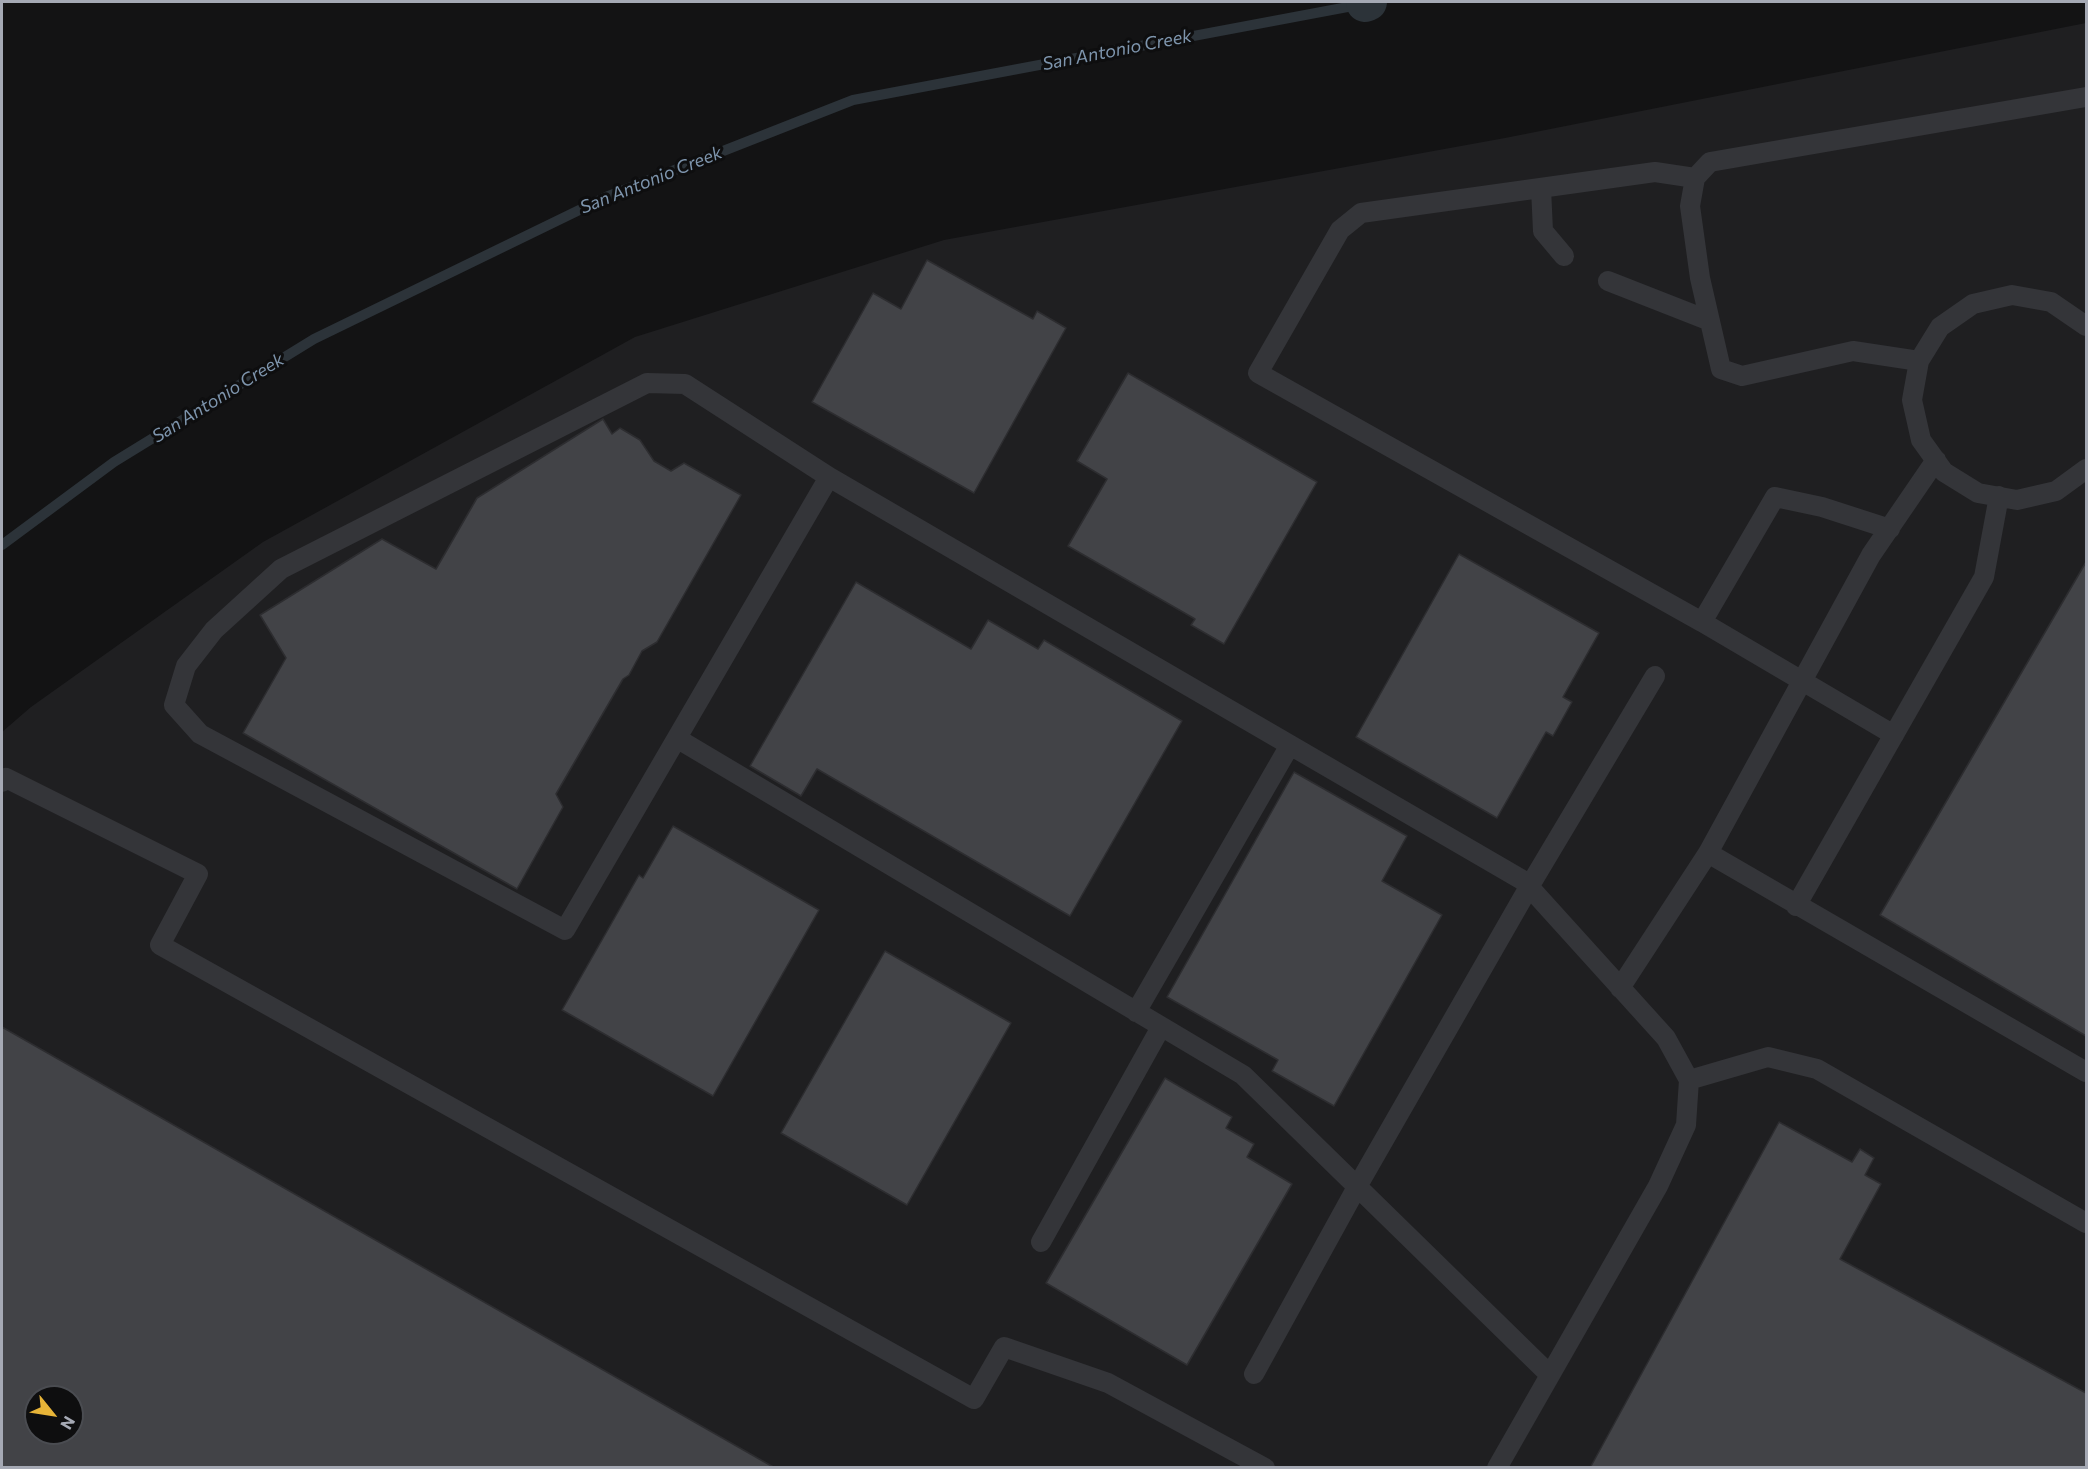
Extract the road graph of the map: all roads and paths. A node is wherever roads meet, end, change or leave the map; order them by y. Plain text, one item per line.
1 (2086, 97) edge
2 (1695, 178) junction
3 (1541, 188) junction
4 (1564, 256) dead end
5 (1608, 281) dead end
6 (1710, 321) junction
7 (2086, 326) edge
8 (1919, 361) junction
9 (1936, 460) junction
10 (2086, 469) edge
11 (829, 477) junction
12 (1999, 496) junction
13 (1890, 529) junction
14 (1702, 622) junction
15 (1655, 676) dead end
16 (1803, 680) junction
17 (1894, 735) junction
18 (678, 739) junction
19 (1290, 745) junction
20 (2, 782) edge
21 (1707, 854) junction
22 (1529, 887) junction
23 (1796, 906) junction
24 (1620, 988) junction
25 (1136, 1012) junction
26 (1161, 1027) junction
27 (2086, 1072) edge
28 (1689, 1080) junction
29 (1357, 1187) junction
30 (2086, 1223) edge
31 (1041, 1242) dead end
32 (1254, 1374) dead end
33 (1550, 1375) junction
34 (1264, 1467) edge
35 (1497, 1467) edge

1 - 2 lane
2 - 3 lane
2 - 6 lane
3 - 4 lane
3 - 14 lane
5 - 6 lane
6 - 8 lane
7 - 8 lane
8 - 9 lane
9 - 12 lane
9 - 13 lane
10 - 12 lane
11 - 18 lane
11 - 18 lane
11 - 19 lane
12 - 17 lane
13 - 14 lane
13 - 16 lane
14 - 16 lane
15 - 22 lane
16 - 17 lane
16 - 21 lane
17 - 23 lane
18 - 25 lane
19 - 22 lane
19 - 25 lane
20 - 34 lane
21 - 23 lane
21 - 24 lane
22 - 24 lane
22 - 29 lane
23 - 27 lane
24 - 28 lane
25 - 26 lane
26 - 29 lane
26 - 31 lane
28 - 30 lane
28 - 33 lane
29 - 32 lane
29 - 33 lane
33 - 35 lane

